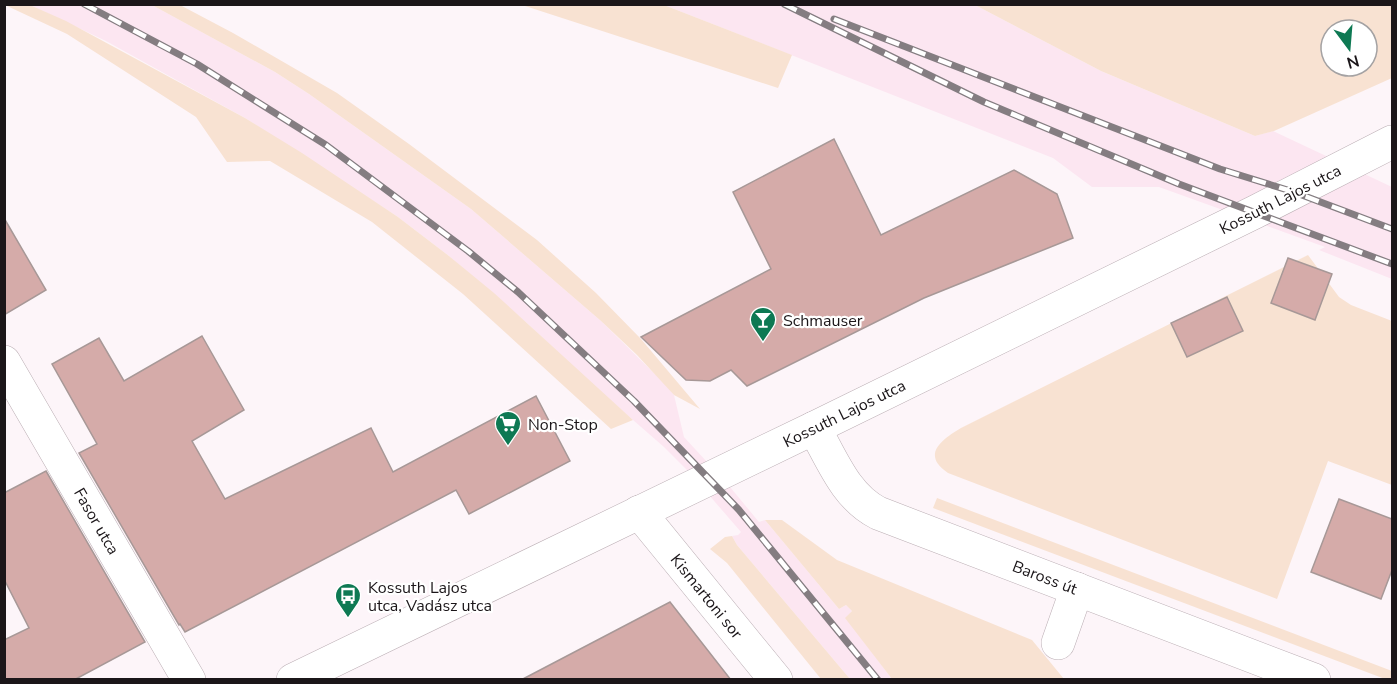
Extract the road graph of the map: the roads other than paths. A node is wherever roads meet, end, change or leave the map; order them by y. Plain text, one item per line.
1 (1392, 142) edge
2 (4, 362) edge
3 (814, 428) junction
4 (639, 512) junction
5 (1077, 590) junction
6 (1058, 643) dead end
7 (313, 675) edge
8 (189, 680) edge
9 (776, 680) edge
10 (1314, 680) edge

1 - 3 street, Kossuth Lajos utca
2 - 8 street, Fasor utca
3 - 4 street, Kossuth Lajos utca
3 - 5 street, Baross út
4 - 7 street, Kossuth Lajos utca
4 - 9 street, Kismartoni sor
5 - 6 street
5 - 10 street, Baross út

